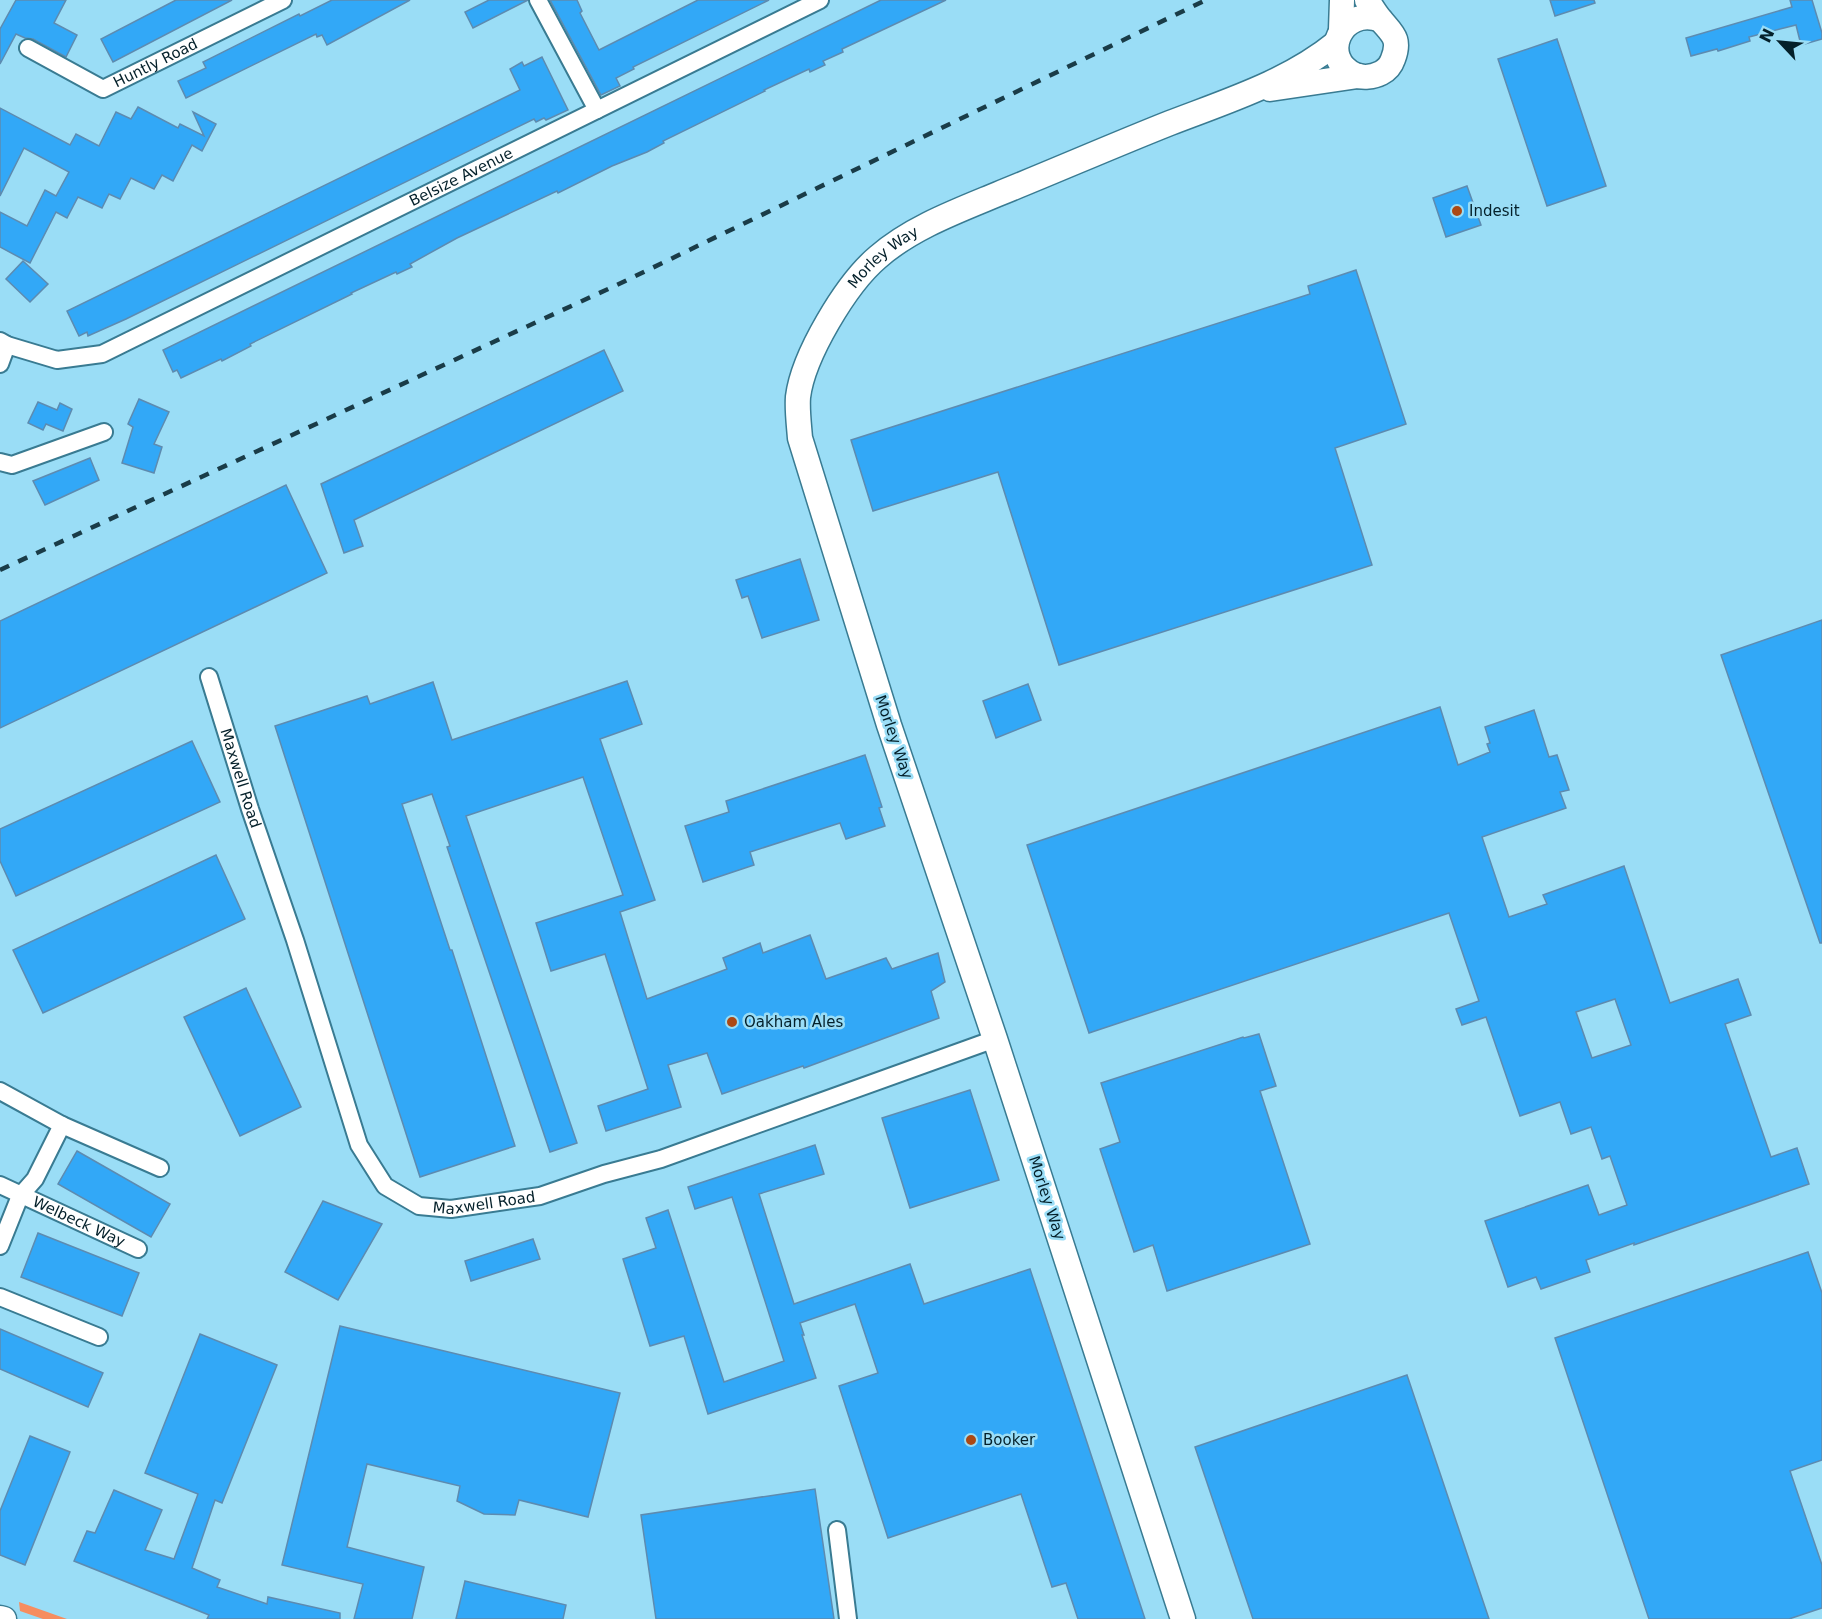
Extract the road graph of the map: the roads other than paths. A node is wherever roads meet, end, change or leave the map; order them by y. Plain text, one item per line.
1 (283, 0) edge
2 (538, 0) edge
3 (820, 0) edge
4 (1342, 0) edge
5 (1367, 0) edge
6 (1381, 20) junction
7 (1339, 36) junction
8 (28, 48) dead end
9 (1358, 76) junction
10 (1253, 92) junction
11 (597, 110) junction
12 (3, 343) edge
13 (0, 364) edge
14 (104, 432) dead end
15 (0, 462) edge
16 (209, 677) dead end
17 (995, 1039) junction
18 (0, 1091) edge
19 (62, 1125) junction
20 (160, 1168) dead end
21 (0, 1185) edge
22 (20, 1196) junction
23 (0, 1246) edge
24 (138, 1250) dead end
25 (0, 1298) edge
26 (99, 1337) dead end
27 (837, 1530) dead end
28 (848, 1619) edge
29 (1183, 1619) edge

1 - 8 street, Huntly Road
2 - 11 street
3 - 11 street, Belsize Avenue
4 - 7 street
5 - 6 street
6 - 7 street
6 - 9 street
7 - 9 street
7 - 10 street, Morley Way
9 - 10 street, Morley Way
10 - 17 street, Morley Way
11 - 12 street, Belsize Avenue
12 - 13 street
14 - 15 street
16 - 17 street, Maxwell Road
17 - 29 street, Morley Way
18 - 19 street
19 - 20 street
19 - 22 street, Welbeck Way
21 - 22 street, Welbeck Way
22 - 23 street, Welbeck Way
22 - 24 street, Welbeck Way
25 - 26 street
27 - 28 street

